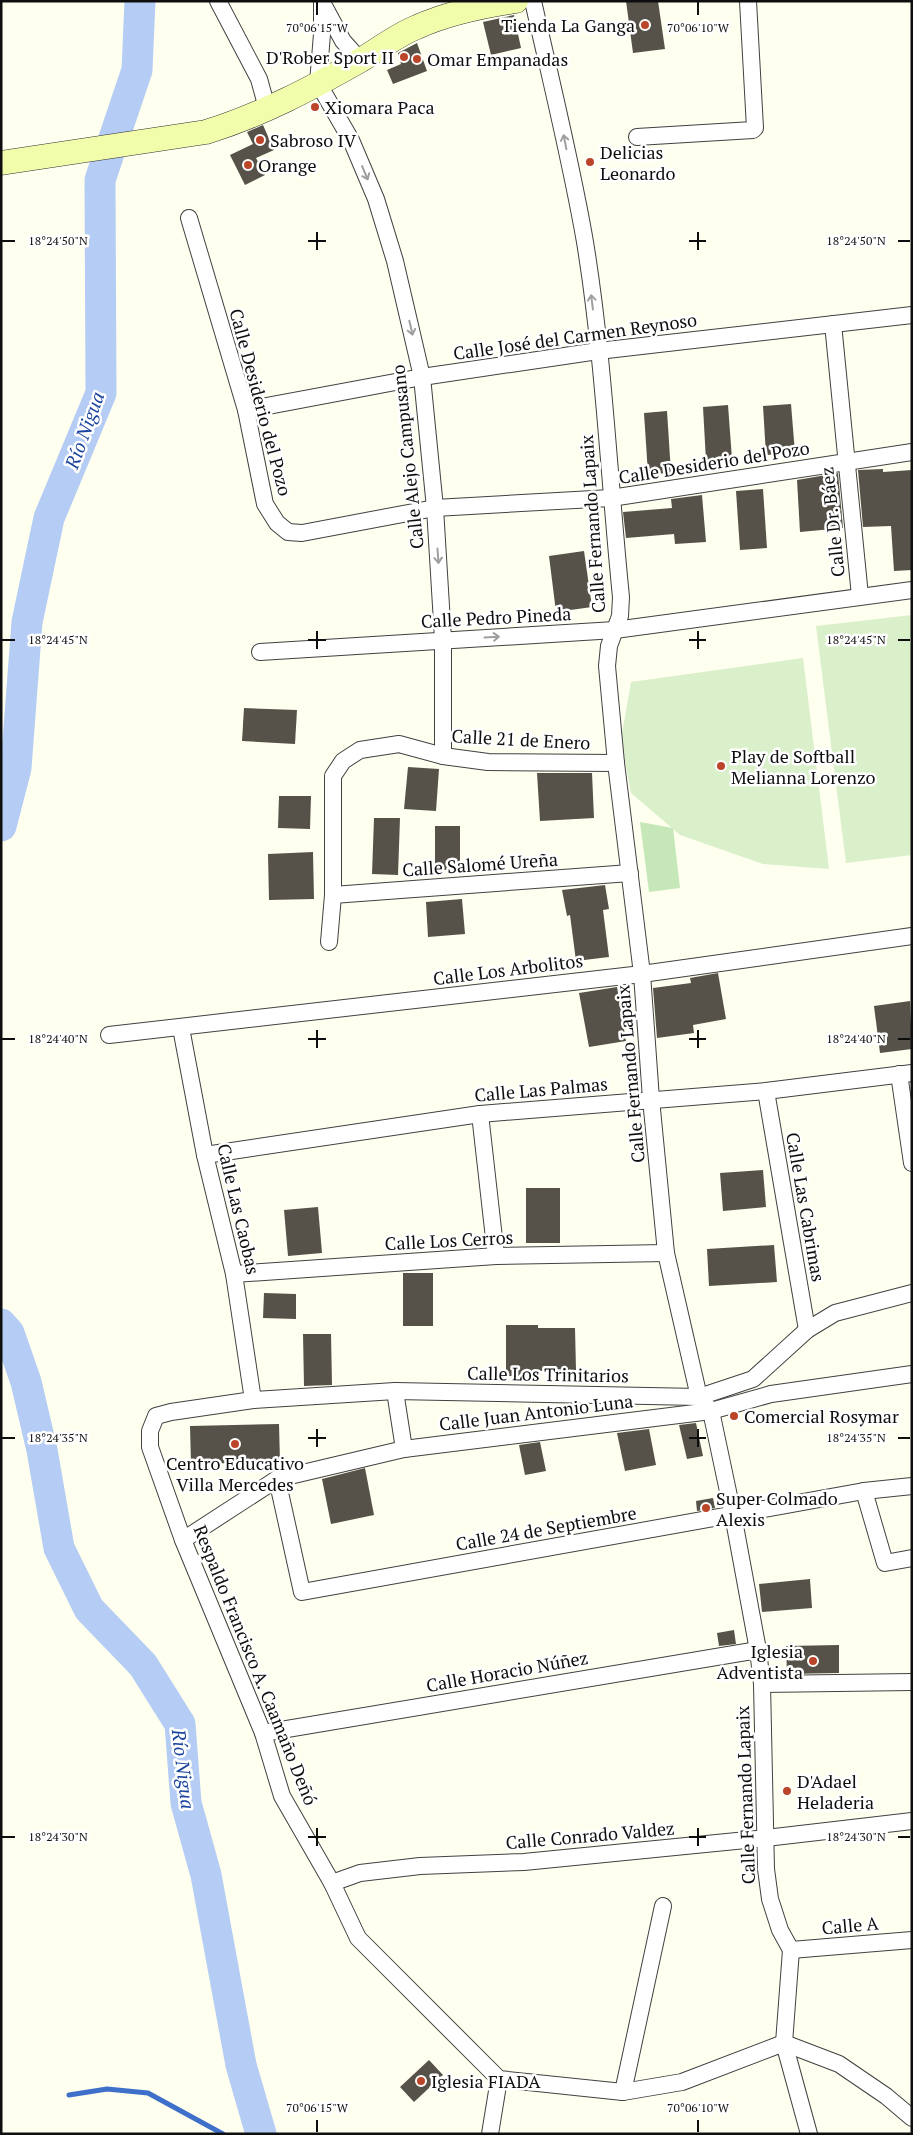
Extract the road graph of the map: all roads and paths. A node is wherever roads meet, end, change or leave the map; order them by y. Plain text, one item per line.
1 (218, 1) edge
2 (516, 1) edge
3 (533, 1) edge
4 (748, 1) edge
5 (322, 2) edge
6 (360, 60) junction
7 (318, 83) junction
8 (267, 108) junction
9 (637, 137) dead end
10 (1, 163) edge
11 (189, 218) dead end
12 (912, 315) edge
13 (833, 324) junction
14 (598, 351) junction
15 (422, 377) junction
16 (246, 410) junction
17 (912, 452) edge
18 (846, 462) junction
19 (611, 498) junction
20 (435, 508) junction
21 (912, 590) edge
22 (860, 596) junction
23 (615, 630) junction
24 (443, 639) junction
25 (260, 652) dead end
26 (443, 756) junction
27 (616, 763) junction
28 (630, 873) junction
29 (333, 895) junction
30 (912, 936) edge
31 (329, 942) dead end
32 (642, 974) junction
33 (181, 1028) junction
34 (109, 1035) dead end
35 (905, 1074) edge
36 (766, 1091) junction
37 (651, 1099) junction
38 (480, 1114) junction
39 (205, 1156) junction
40 (912, 1162) edge
41 (666, 1253) junction
42 (496, 1256) junction
43 (234, 1274) junction
44 (912, 1293) edge
45 (807, 1330) junction
46 (912, 1374) edge
47 (395, 1391) junction
48 (699, 1397) junction
49 (253, 1400) junction
50 (711, 1411) junction
51 (156, 1416) joint
52 (404, 1449) junction
53 (277, 1479) junction
54 (912, 1486) edge
55 (864, 1491) junction
56 (733, 1514) junction
57 (183, 1540) junction
58 (912, 1558) edge
59 (758, 1650) junction
60 (912, 1682) edge
61 (762, 1684) junction
62 (263, 1733) junction
63 (912, 1821) edge
64 (766, 1838) junction
65 (332, 1882) junction
66 (663, 1906) dead end
67 (912, 1940) edge
68 (791, 1950) junction
69 (784, 2043) junction
70 (499, 2079) junction
71 (622, 2092) junction
72 (912, 2118) edge
73 (490, 2134) edge
74 (809, 2134) edge

1 - 8 street
2 - 6 main road
14 -> 3 street, Calle Fernando Lapaix
4 - 9 street
5 - 6 street
5 - 7 street
6 - 7 main road
7 - 8 main road
7 -> 15 street, Calle Alejo Campusano
8 - 10 main road
11 - 16 street, Calle Desiderio del Pozo
12 - 13 street, Calle José del Carmen Reynoso
13 - 14 street, Calle José del Carmen Reynoso
13 - 18 street, Calle Dr. Báez
14 - 15 street, Calle José del Carmen Reynoso
14 - 19 street, Calle Fernando Lapaix
15 - 16 street, Calle José del Carmen Reynoso
15 - 20 street, Calle Alejo Campusano
16 - 20 street, Calle Desiderio del Pozo
17 - 18 street, Calle Desiderio del Pozo
18 - 19 street, Calle Desiderio del Pozo
18 - 22 street, Calle Dr. Báez
19 - 20 street, Calle Desiderio del Pozo
19 - 23 street, Calle Fernando Lapaix
20 -> 24 street, Calle Alejo Campusano
21 - 22 street, Calle Pedro Pineda
22 - 23 street, Calle Pedro Pineda
24 -> 23 street, Calle Pedro Pineda
23 - 27 street, Calle Fernando Lapaix
24 - 25 street, Calle Pedro Pineda
24 - 26 street, Calle Alejo Campusano
26 - 27 street, Calle 21 de Enero
26 - 29 street, Calle 21 de Enero
27 - 28 street, Calle Fernando Lapaix
28 - 29 street, Calle Salomé Ureña
28 - 32 street, Calle Fernando Lapaix
29 - 31 street, Calle 21 de Enero
30 - 32 street, Calle Los Arbolitos
32 - 33 street, Calle Los Arbolitos
32 - 37 street, Calle Fernando Lapaix
33 - 34 street, Calle Los Arbolitos
33 - 39 street, Calle Las Caobas
35 - 36 street, Calle Las Palmas
35 - 40 street
36 - 37 street, Calle Las Palmas
36 - 45 street, Calle Las Cabrimas
37 - 38 street, Calle Las Palmas
37 - 41 street, Calle Fernando Lapaix
38 - 39 street, Calle Las Palmas
38 - 42 street
39 - 43 street, Calle Las Caobas
41 - 42 street, Calle Los Cerros
41 - 48 street, Calle Fernando Lapaix
42 - 43 street, Calle Los Cerros
43 - 49 street, Calle Las Caobas
44 - 45 street, Calle Los Trinitarios
45 - 48 street, Calle Los Trinitarios
46 - 50 street, Calle Juan Antonio Luna
47 - 48 street, Calle Los Trinitarios
47 - 49 street, Calle Los Trinitarios
47 - 52 street
48 - 50 street, Calle Fernando Lapaix
49 - 51 street, Calle Los Trinitarios
50 - 52 street, Calle Juan Antonio Luna
50 - 56 street, Calle Fernando Lapaix
51 - 57 street, Respaldo Francisco A. Caamaño Deñó
52 - 53 street, Calle Juan Antonio Luna
53 - 56 street, Calle 24 de Septiembre
53 - 57 street, Calle Juan Antonio Luna
54 - 55 street, Calle 24 de Septiembre
55 - 56 street, Calle 24 de Septiembre
55 - 58 street
56 - 59 street, Calle Fernando Lapaix
57 - 62 street, Respaldo Francisco A. Caamaño Deñó
59 - 61 street, Calle Fernando Lapaix
59 - 62 street, Calle Horacio Núñez
60 - 61 street
61 - 64 street, Calle Fernando Lapaix
62 - 65 street, Respaldo Francisco A. Caamaño Deñó
63 - 64 street, Calle Conrado Valdez
64 - 65 street, Calle Conrado Valdez
64 - 68 street, Calle Fernando Lapaix
65 - 70 street, Respaldo Francisco A. Caamaño Deñó
66 - 71 street
67 - 68 street, Calle A
68 - 69 street
69 - 71 street
69 - 72 street
69 - 74 street
70 - 71 street
70 - 73 street

